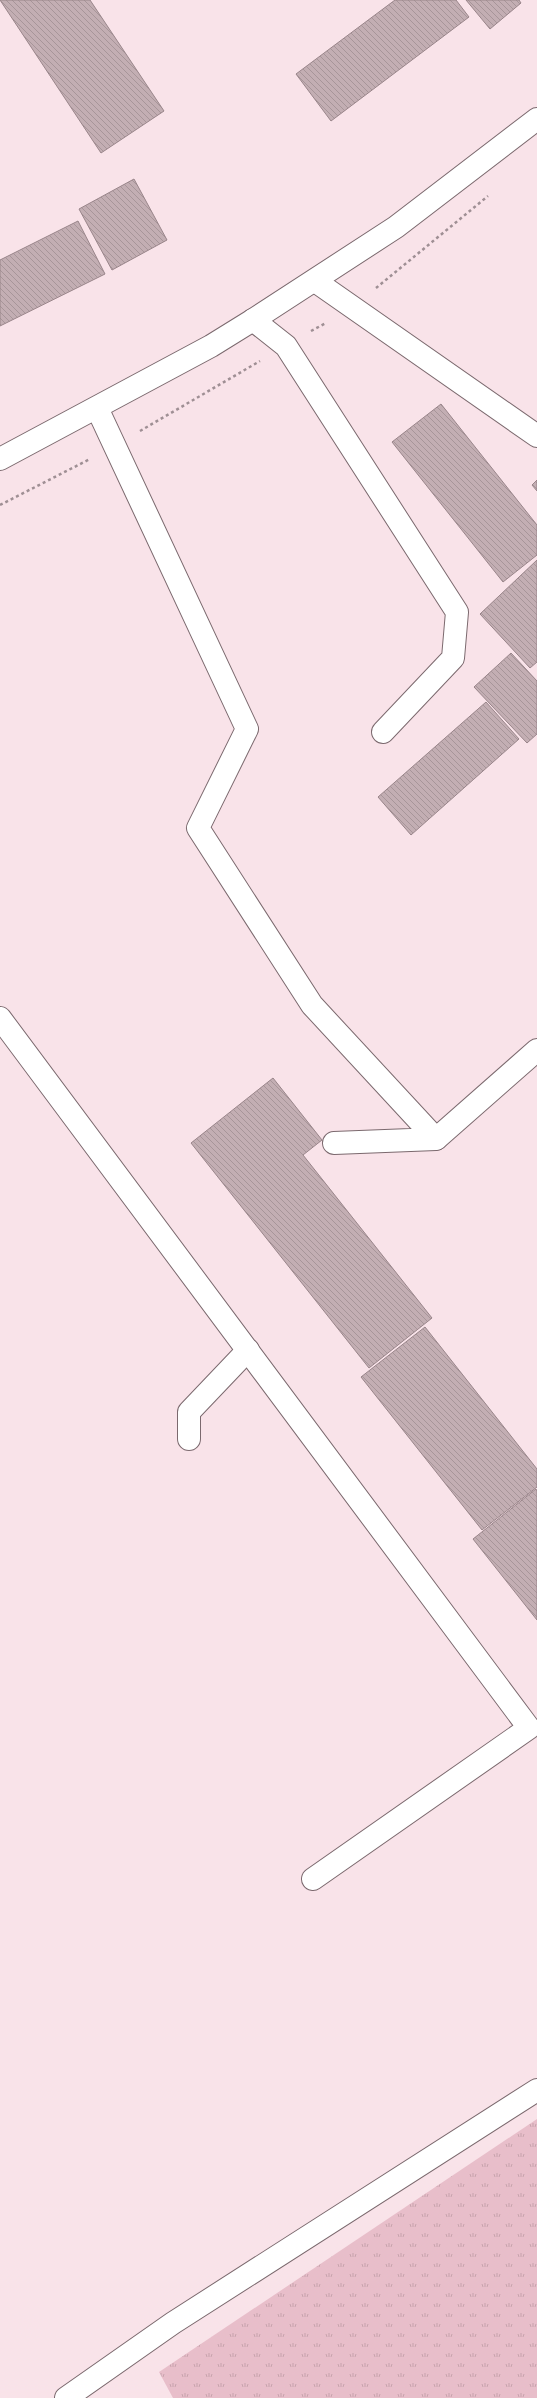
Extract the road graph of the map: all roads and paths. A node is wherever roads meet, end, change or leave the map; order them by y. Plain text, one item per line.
1 (537, 119) edge
2 (315, 281) junction
3 (253, 320) junction
4 (98, 408) junction
5 (537, 436) edge
6 (0, 459) edge
7 (383, 732) dead end
8 (0, 1018) edge
9 (537, 1050) edge
10 (436, 1139) junction
11 (334, 1143) dead end
12 (248, 1350) junction
13 (189, 1439) dead end
14 (313, 1879) dead end
15 (537, 2090) edge
16 (66, 2398) edge

1 - 2 main road
2 - 3 main road
2 - 5 main road
3 - 4 main road
3 - 7 main road
4 - 6 main road
4 - 10 main road
8 - 12 main road
9 - 10 main road
10 - 11 main road
12 - 13 main road
12 - 14 main road
15 - 16 main road

